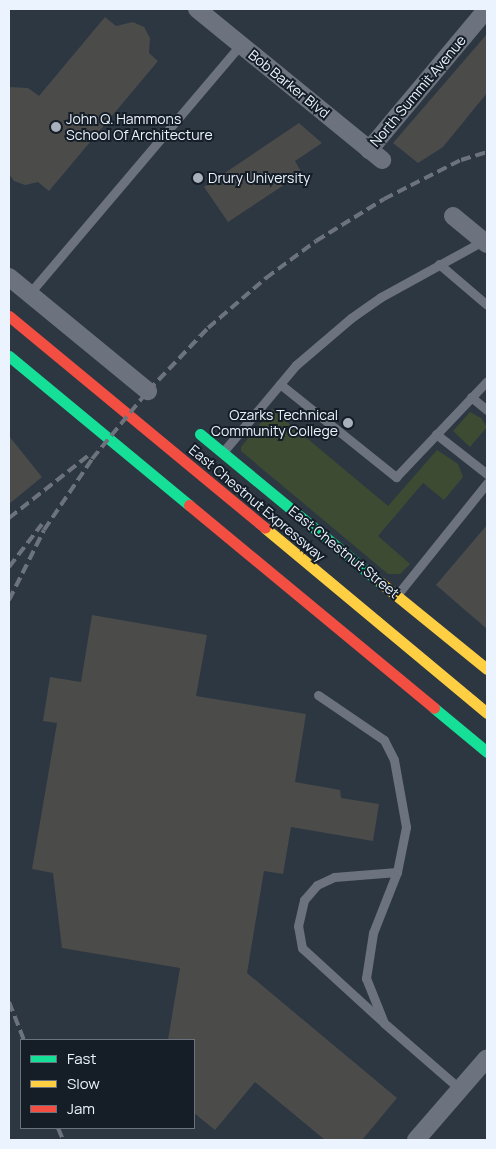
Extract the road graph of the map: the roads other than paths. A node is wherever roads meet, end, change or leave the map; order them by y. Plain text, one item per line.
1 (197, 9) edge
2 (487, 9) edge
3 (241, 44) junction
4 (375, 155) joint
5 (452, 216) dead end
6 (485, 243) edge
7 (439, 264) junction
8 (9, 277) edge
9 (29, 294) junction
10 (487, 305) edge
11 (9, 316) edge
12 (9, 356) edge
13 (487, 381) edge
14 (280, 384) junction
15 (148, 391) dead end
16 (471, 397) junction
17 (487, 410) edge
18 (200, 434) dead end
19 (436, 434) junction
20 (223, 453) junction
21 (487, 474) edge
22 (487, 483) edge
23 (397, 595) junction
24 (486, 664) edge
25 (318, 695) dead end
26 (487, 713) edge
27 (487, 752) edge
28 (397, 872) junction
29 (384, 1023) junction
30 (487, 1058) edge
31 (460, 1089) junction
32 (416, 1140) edge

1 - 3 street, Bob Barker Blvd
2 - 4 street, North Summit Avenue
3 - 4 street, Bob Barker Blvd
3 - 9 lane
5 - 6 street
6 - 7 lane
7 - 10 lane
7 - 14 lane
8 - 9 street
9 - 15 street
11 - 26 main road, East Chestnut Expressway
12 - 27 main road
13 - 16 lane
14 - 19 lane
14 - 20 lane
16 - 17 lane
16 - 19 lane
18 - 20 main road, East Chestnut Street
19 - 21 lane
20 - 23 main road, East Chestnut Street
22 - 23 lane
23 - 24 main road, East Chestnut Street
25 - 28 lane
28 - 29 lane
28 - 29 lane
29 - 31 lane
30 - 31 street
31 - 32 street

